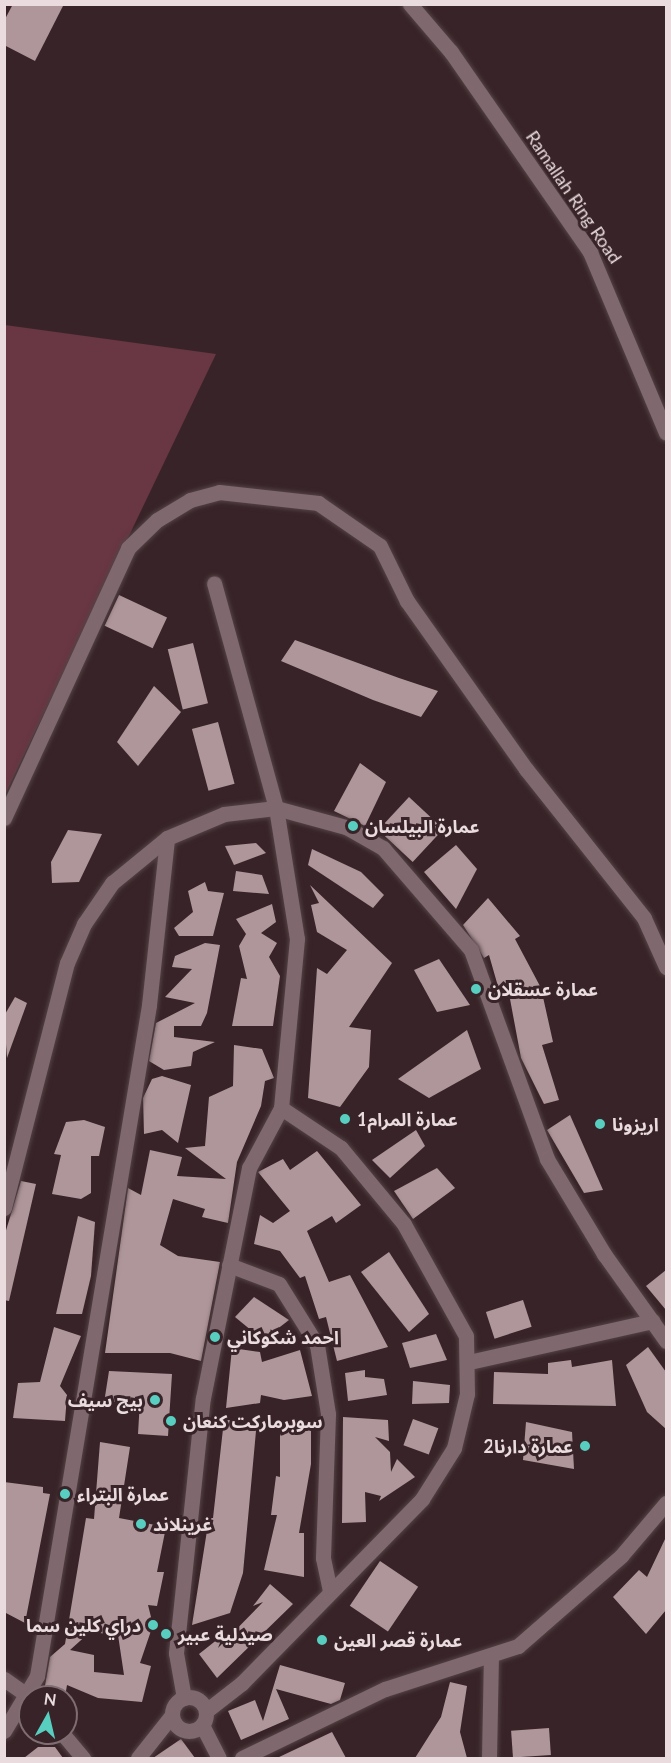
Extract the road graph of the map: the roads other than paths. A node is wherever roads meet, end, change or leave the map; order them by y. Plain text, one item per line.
1 (410, 4) edge
2 (666, 432) edge
3 (214, 583) dead end
4 (276, 808) junction
5 (4, 818) edge
6 (167, 838) junction
7 (666, 967) edge
8 (281, 1107) junction
9 (4, 1208) edge
10 (229, 1265) junction
11 (652, 1321) junction
12 (666, 1341) edge
13 (469, 1362) junction
14 (666, 1503) edge
15 (330, 1592) junction
16 (491, 1657) junction
17 (4, 1679) edge
18 (33, 1685) edge
19 (18, 1689) edge
20 (184, 1698) junction
21 (18, 1711) edge
22 (172, 1715) junction
23 (204, 1718) junction
24 (4, 1731) edge
25 (72, 1745) edge
26 (83, 1758) edge
27 (138, 1758) edge
28 (219, 1758) edge
29 (242, 1758) edge
30 (489, 1758) edge

1 - 2 street, Ramallah Ring Road
3 - 4 street
4 - 6 street
4 - 8 street
4 - 11 street
5 - 7 street
6 - 9 street
6 - 18 street
8 - 10 street
8 - 13 street
10 - 15 street
10 - 20 street
11 - 12 street
11 - 13 street
13 - 15 street
14 - 16 street
15 - 23 street
16 - 29 street
16 - 30 street
17 - 19 street
20 - 22 street
20 - 23 street
21 - 24 street
22 - 23 street
22 - 27 street
23 - 28 street
25 - 26 street

